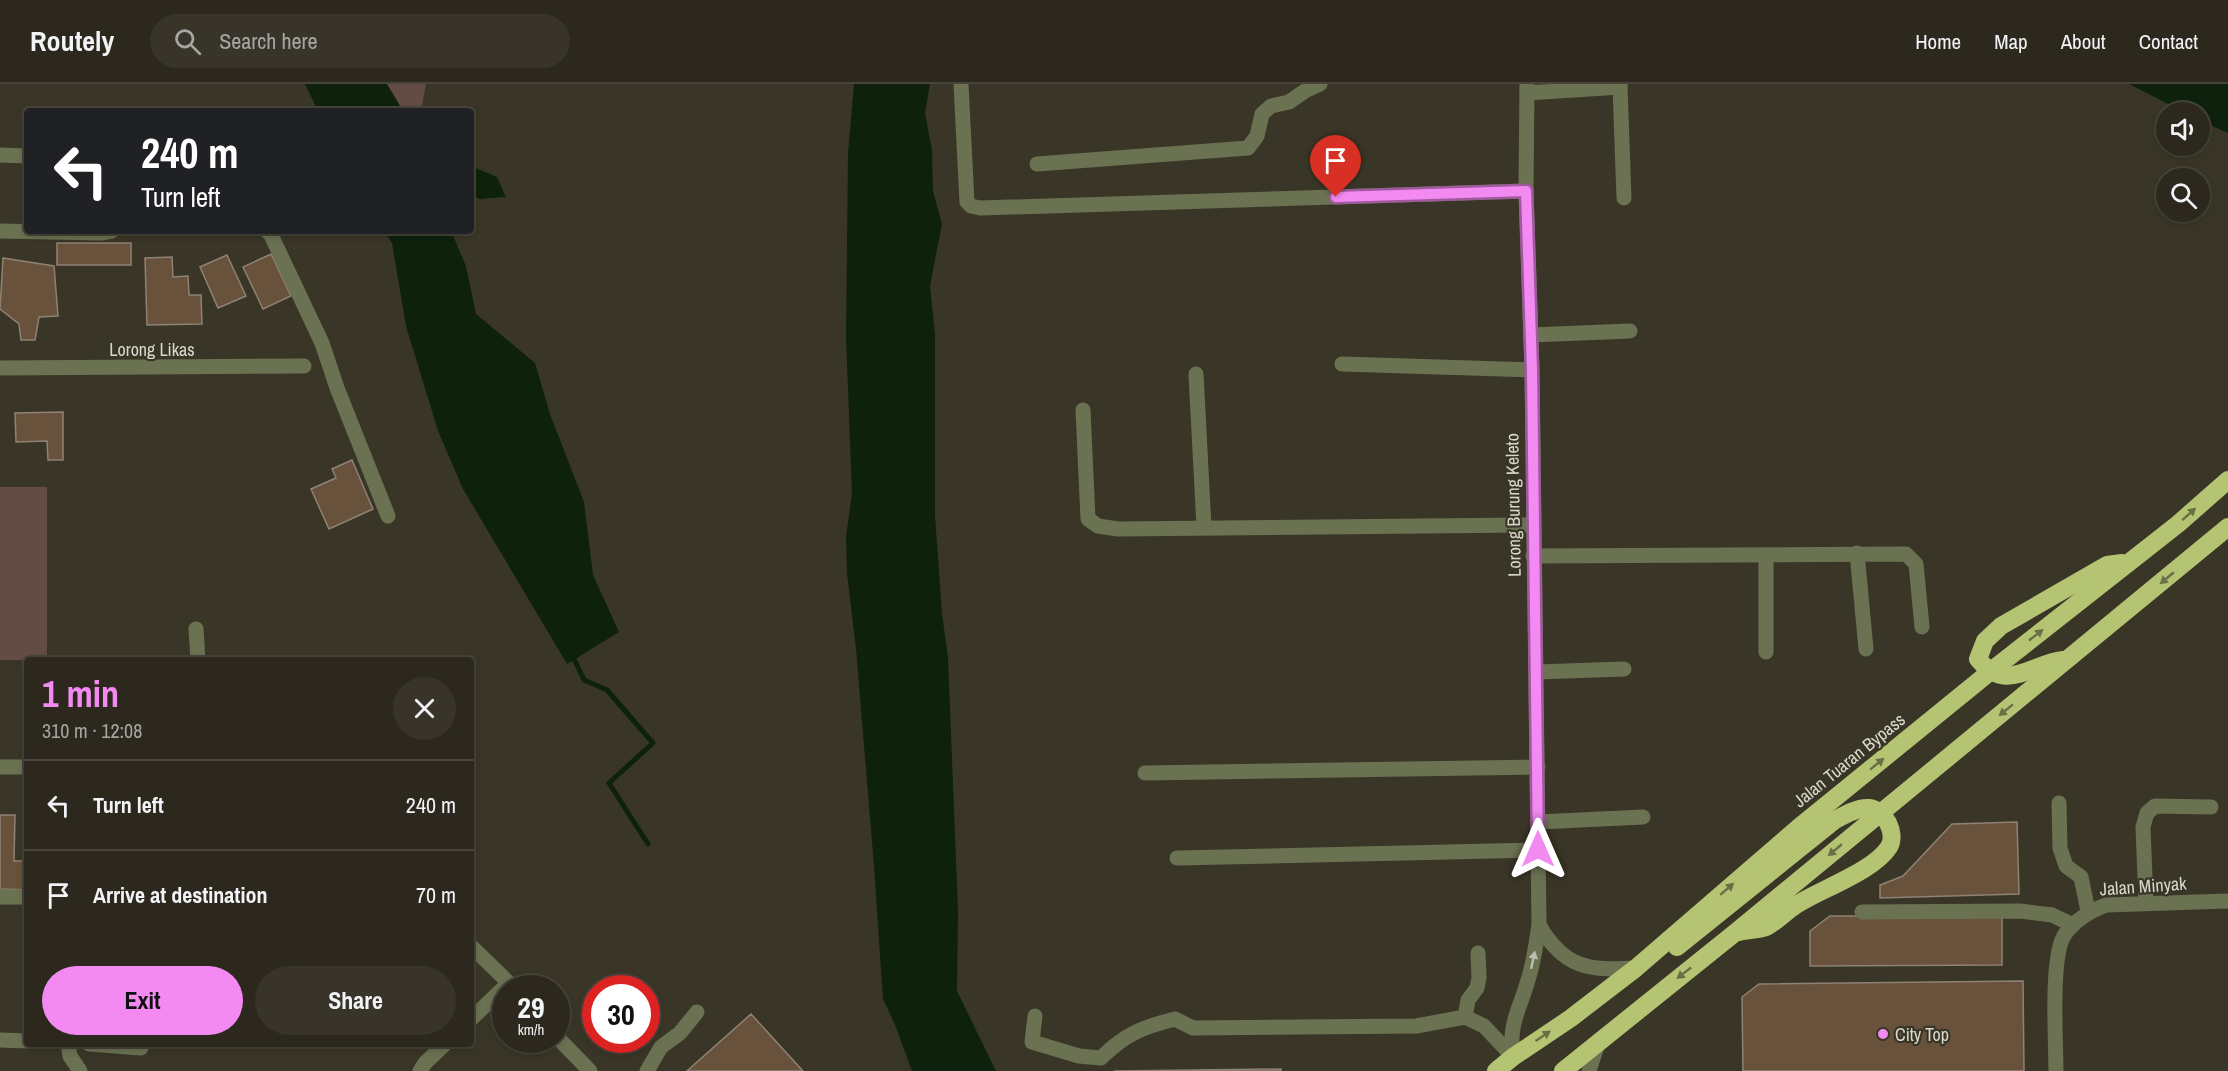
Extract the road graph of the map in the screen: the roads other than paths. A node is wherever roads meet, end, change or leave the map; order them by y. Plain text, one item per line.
1 (962, 84) edge
2 (1320, 84) edge
3 (1620, 85) edge
4 (1527, 89) edge
5 (0, 155) edge
6 (24, 156) edge
7 (1037, 164) dead end
8 (1526, 191) junction
9 (1624, 198) dead end
10 (0, 231) edge
11 (24, 231) edge
12 (270, 234) edge
13 (1630, 331) dead end
14 (1531, 335) junction
15 (1342, 364) dead end
16 (304, 366) dead end
17 (0, 368) edge
18 (1532, 370) junction
19 (1196, 374) dead end
20 (1083, 410) dead end
21 (2228, 480) edge
22 (388, 516) dead end
23 (1533, 525) junction
24 (1204, 527) junction
25 (2228, 527) edge
26 (1857, 553) junction
27 (1533, 556) junction
28 (1766, 556) junction
29 (2130, 562) junction
30 (1922, 627) dead end
31 (196, 629) dead end
32 (1866, 649) dead end
33 (1766, 652) dead end
34 (198, 657) edge
35 (2067, 660) junction
36 (1624, 669) dead end
37 (1990, 671) junction
38 (1536, 672) junction
39 (24, 766) edge
40 (0, 767) edge
41 (1538, 767) junction
42 (1145, 772) dead end
43 (2059, 803) dead end
44 (2211, 807) dead end
45 (1880, 813) junction
46 (1642, 817) dead end
47 (1538, 822) junction
48 (1538, 849) junction
49 (1177, 858) dead end
50 (0, 897) edge
51 (24, 897) edge
52 (2228, 901) edge
53 (2146, 903) junction
54 (2088, 911) junction
55 (1862, 912) dead end
56 (1539, 925) junction
57 (2073, 925) junction
58 (1736, 932) junction
59 (474, 949) edge
60 (1478, 953) dead end
61 (1636, 968) junction
62 (500, 975) edge
63 (492, 1002) edge
64 (697, 1012) dead end
65 (1035, 1016) dead end
66 (474, 1017) edge
67 (1465, 1017) junction
68 (0, 1040) edge
69 (1599, 1040) junction
70 (24, 1041) edge
71 (68, 1047) edge
72 (128, 1047) edge
73 (442, 1047) edge
74 (141, 1048) dead end
75 (570, 1050) edge
76 (1513, 1057) junction
77 (80, 1071) edge
78 (420, 1071) edge
79 (590, 1071) edge
80 (647, 1071) edge
81 (1496, 1071) edge
82 (1563, 1071) edge
83 (1571, 1071) edge
84 (1588, 1071) edge
85 (2056, 1071) edge

1 - 8 street
2 - 7 street
3 - 4 street
3 - 9 street
4 - 8 street, Lorong Burung Keleto
5 - 6 street
8 - 14 street, Lorong Burung Keleto
10 - 11 street
12 - 22 street
13 - 14 street
14 - 18 street, Lorong Burung Keleto
15 - 18 street
16 - 17 street, Lorong Likas
18 - 23 street, Lorong Burung Keleto
19 - 24 street
20 - 24 street
29 -> 21 highway, Jalan Tuaran Bypass
23 - 24 street
23 - 27 street, Lorong Burung Keleto
25 -> 35 highway
26 - 28 street
26 - 30 street
26 - 32 street
27 - 28 street
27 - 38 street, Lorong Burung Keleto
28 - 33 street
37 -> 29 highway, Jalan Tuaran Bypass
29 - 37 highway
31 - 34 street
35 - 37 highway
35 -> 45 highway
36 - 38 street
61 -> 37 highway, Jalan Tuaran Bypass
38 - 41 street, Lorong Burung Keleto
39 - 40 street
41 - 42 street
41 - 47 street, Lorong Burung Keleto
43 - 54 street
44 - 53 street
45 -> 58 highway
45 - 58 highway
45 - 61 highway
46 - 47 street
47 - 48 street, Lorong Burung Keleto
48 - 49 street
48 - 56 street, Lorong Burung Keleto
50 - 51 street
52 - 53 street, Jalan Minyak
53 - 54 street, Jalan Minyak
54 - 57 street, Jalan Minyak
55 - 57 street
56 - 61 street
76 -> 56 street, Lorong Burung Keleto
57 - 85 street, Jalan Minyak
58 -> 69 highway
59 - 62 street
60 - 67 street
76 -> 61 highway, Jalan Tuaran Bypass
63 - 66 street
64 - 80 street
65 - 67 street
67 - 76 street
68 - 70 street
69 - 82 highway
69 - 83 street
69 - 84 street
71 - 77 street
72 - 74 street
73 - 78 street
75 - 79 street
76 - 81 highway, Jalan Tuaran Bypass

